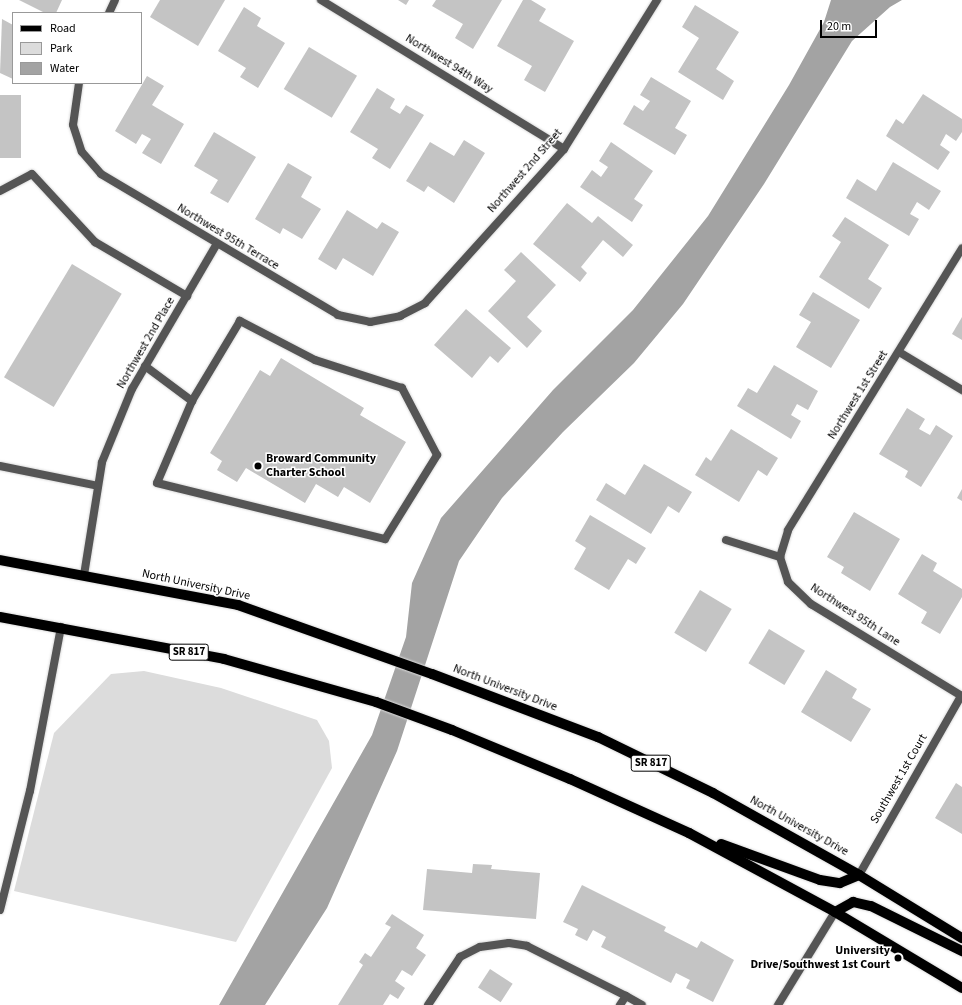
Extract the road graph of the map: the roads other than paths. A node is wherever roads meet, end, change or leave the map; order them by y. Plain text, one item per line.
1 (115, 0) edge
2 (321, 0) edge
3 (657, 0) edge
4 (109, 12) edge
5 (79, 84) edge
6 (564, 149) junction
7 (0, 191) edge
8 (216, 245) junction
9 (962, 248) edge
10 (187, 296) junction
11 (400, 316) joint
12 (899, 352) junction
13 (145, 366) junction
14 (962, 390) edge
15 (192, 401) junction
16 (0, 466) edge
17 (98, 486) junction
18 (726, 540) dead end
19 (780, 557) junction
20 (0, 560) edge
21 (84, 574) junction
22 (0, 617) edge
23 (62, 627) junction
24 (961, 696) edge
25 (689, 833) junction
26 (859, 875) junction
27 (0, 910) edge
28 (835, 912) junction
29 (962, 938) edge
30 (962, 951) edge
31 (962, 988) edge
32 (626, 996) junction
33 (428, 1005) edge
34 (620, 1005) edge
35 (642, 1005) edge
36 (778, 1005) edge

1 - 4 street
2 - 6 street, Northwest 94th Way
3 - 6 street, Northwest 2nd Street
5 - 8 street, Northwest 95th Terrace
6 - 11 street, Northwest 2nd Street
7 - 10 street
8 - 10 street, Northwest 2nd Place
8 - 11 street, Northwest 95th Terrace
9 - 12 street, Northwest 1st Street
10 - 13 street, Northwest 2nd Place
12 - 14 street
12 - 19 street, Northwest 1st Street
13 - 15 street
13 - 17 street, Northwest 2nd Place
15 - 15 street
16 - 17 street
17 - 21 street, Northwest 2nd Place
18 - 19 street
19 - 24 street, Northwest 95th Lane
20 - 21 main road, North University Drive / SR 817
21 - 26 main road, North University Drive / SR 817
22 - 23 main road, SR 817
23 - 25 main road, SR 817
23 - 27 street
24 - 26 street, Southwest 1st Court
25 - 26 main road
25 - 28 main road, SR 817
26 - 29 main road, North University Drive / SR 817
28 - 30 main road
28 - 31 main road, SR 817
28 - 36 street
32 - 33 street
32 - 34 street
32 - 35 street

